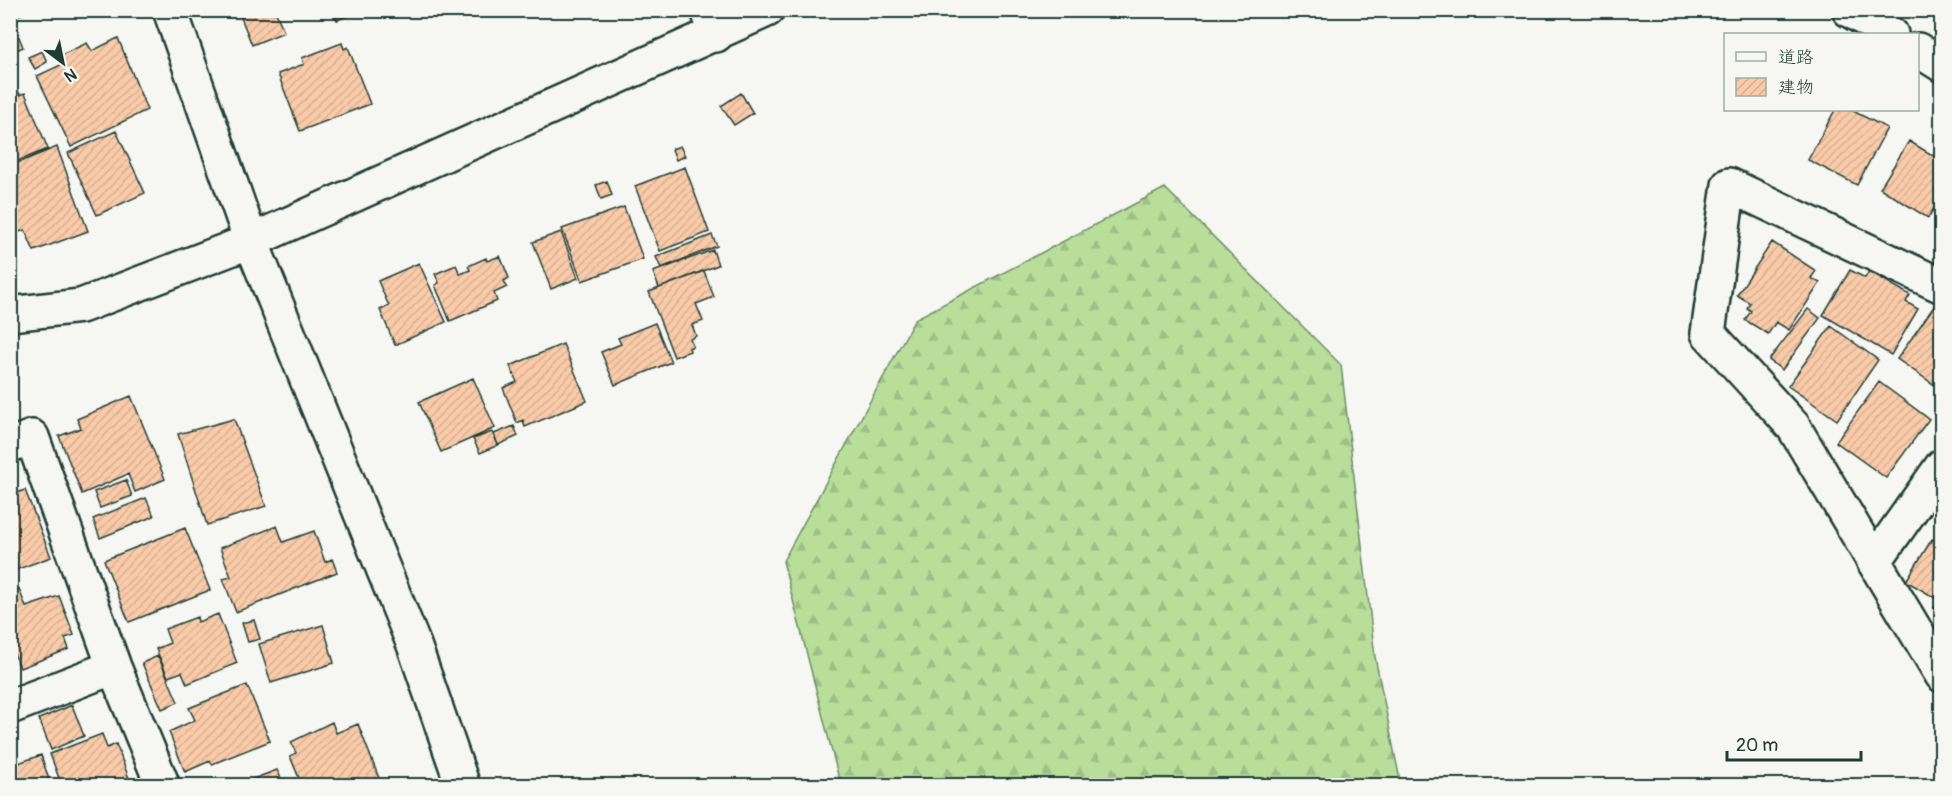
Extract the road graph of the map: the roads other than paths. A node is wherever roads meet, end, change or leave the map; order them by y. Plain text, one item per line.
1 (170, 10) edge
2 (767, 10) edge
3 (1849, 10) edge
4 (712, 23) edge
5 (1889, 33) edge
6 (1919, 51) edge
7 (1941, 65) edge
8 (251, 241) junction
9 (1941, 286) edge
10 (10, 314) edge
11 (10, 445) edge
12 (1941, 466) edge
13 (1874, 562) junction
14 (114, 667) junction
15 (1941, 675) edge
16 (10, 707) edge
17 (163, 786) edge
18 (463, 786) edge

1 - 8 street
2 - 4 street
3 - 5 street
4 - 8 street
6 - 7 street
8 - 10 street
8 - 18 street
9 - 13 street
11 - 14 street
12 - 13 street
13 - 15 street
14 - 16 street
14 - 17 street

